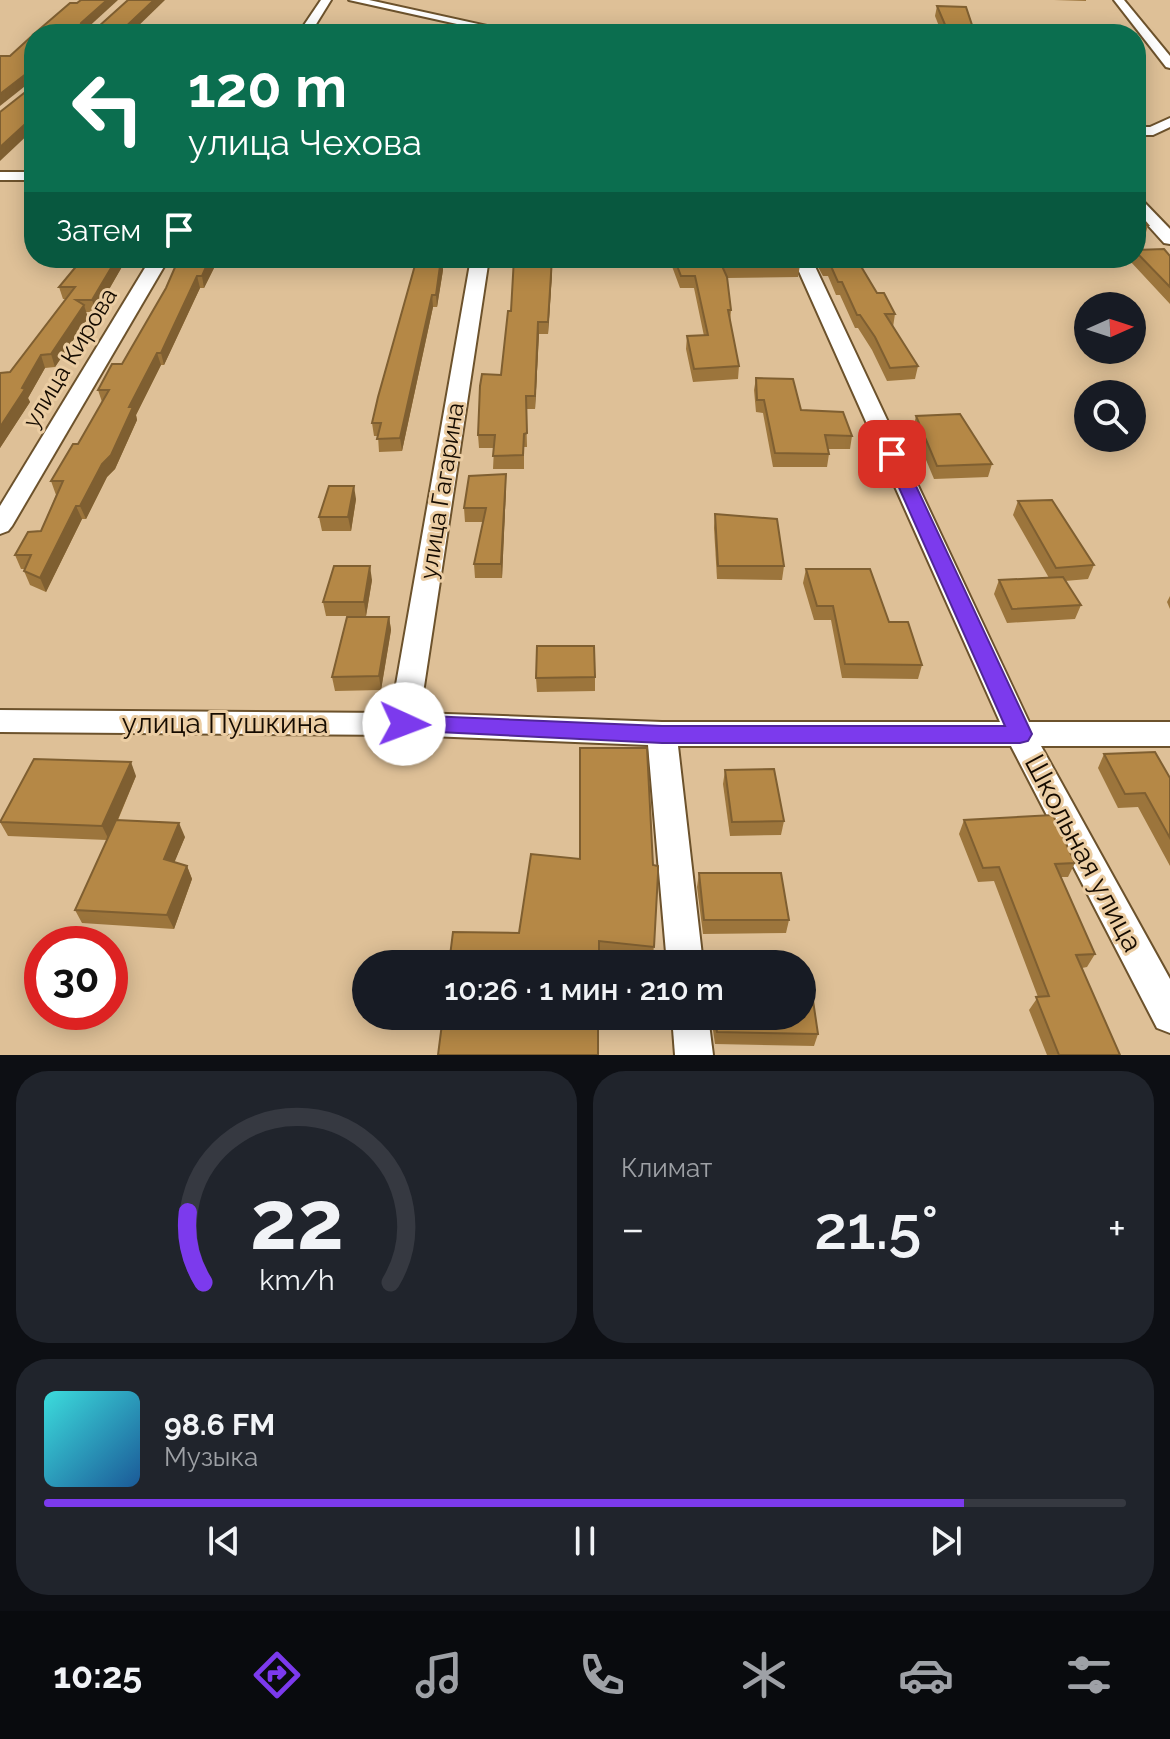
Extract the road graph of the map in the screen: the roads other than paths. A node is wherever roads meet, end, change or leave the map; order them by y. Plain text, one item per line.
1 (326, 0) edge
2 (354, 0) edge
3 (1119, 0) edge
4 (310, 24) edge
5 (470, 24) edge
6 (1138, 24) edge
7 (1146, 34) edge
8 (1170, 64) edge
9 (1170, 122) edge
10 (1146, 132) edge
11 (1146, 135) edge
12 (1170, 139) edge
13 (0, 176) edge
14 (24, 176) edge
15 (1146, 214) edge
16 (1170, 239) edge
17 (154, 268) edge
18 (478, 268) edge
19 (807, 268) edge
20 (0, 526) edge
21 (0, 721) edge
22 (404, 724) junction
23 (662, 734) junction
24 (1020, 734) junction
25 (1170, 734) edge
26 (684, 950) edge
27 (1170, 1015) edge
28 (691, 1030) edge
29 (694, 1055) edge

1 - 4 street
2 - 5 street
3 - 6 street
7 - 8 street
9 - 10 street
11 - 12 street
13 - 14 street
15 - 16 street
17 - 20 street, улица Кирова
18 - 22 street, улица Гагарина
19 - 24 street, Школьная улица
21 - 22 street, улица Пушкина
22 - 23 street, улица Пушкина
23 - 24 street, улица Пушкина
23 - 26 street
24 - 25 street, улица Пушкина
24 - 27 street, Школьная улица
28 - 29 street

